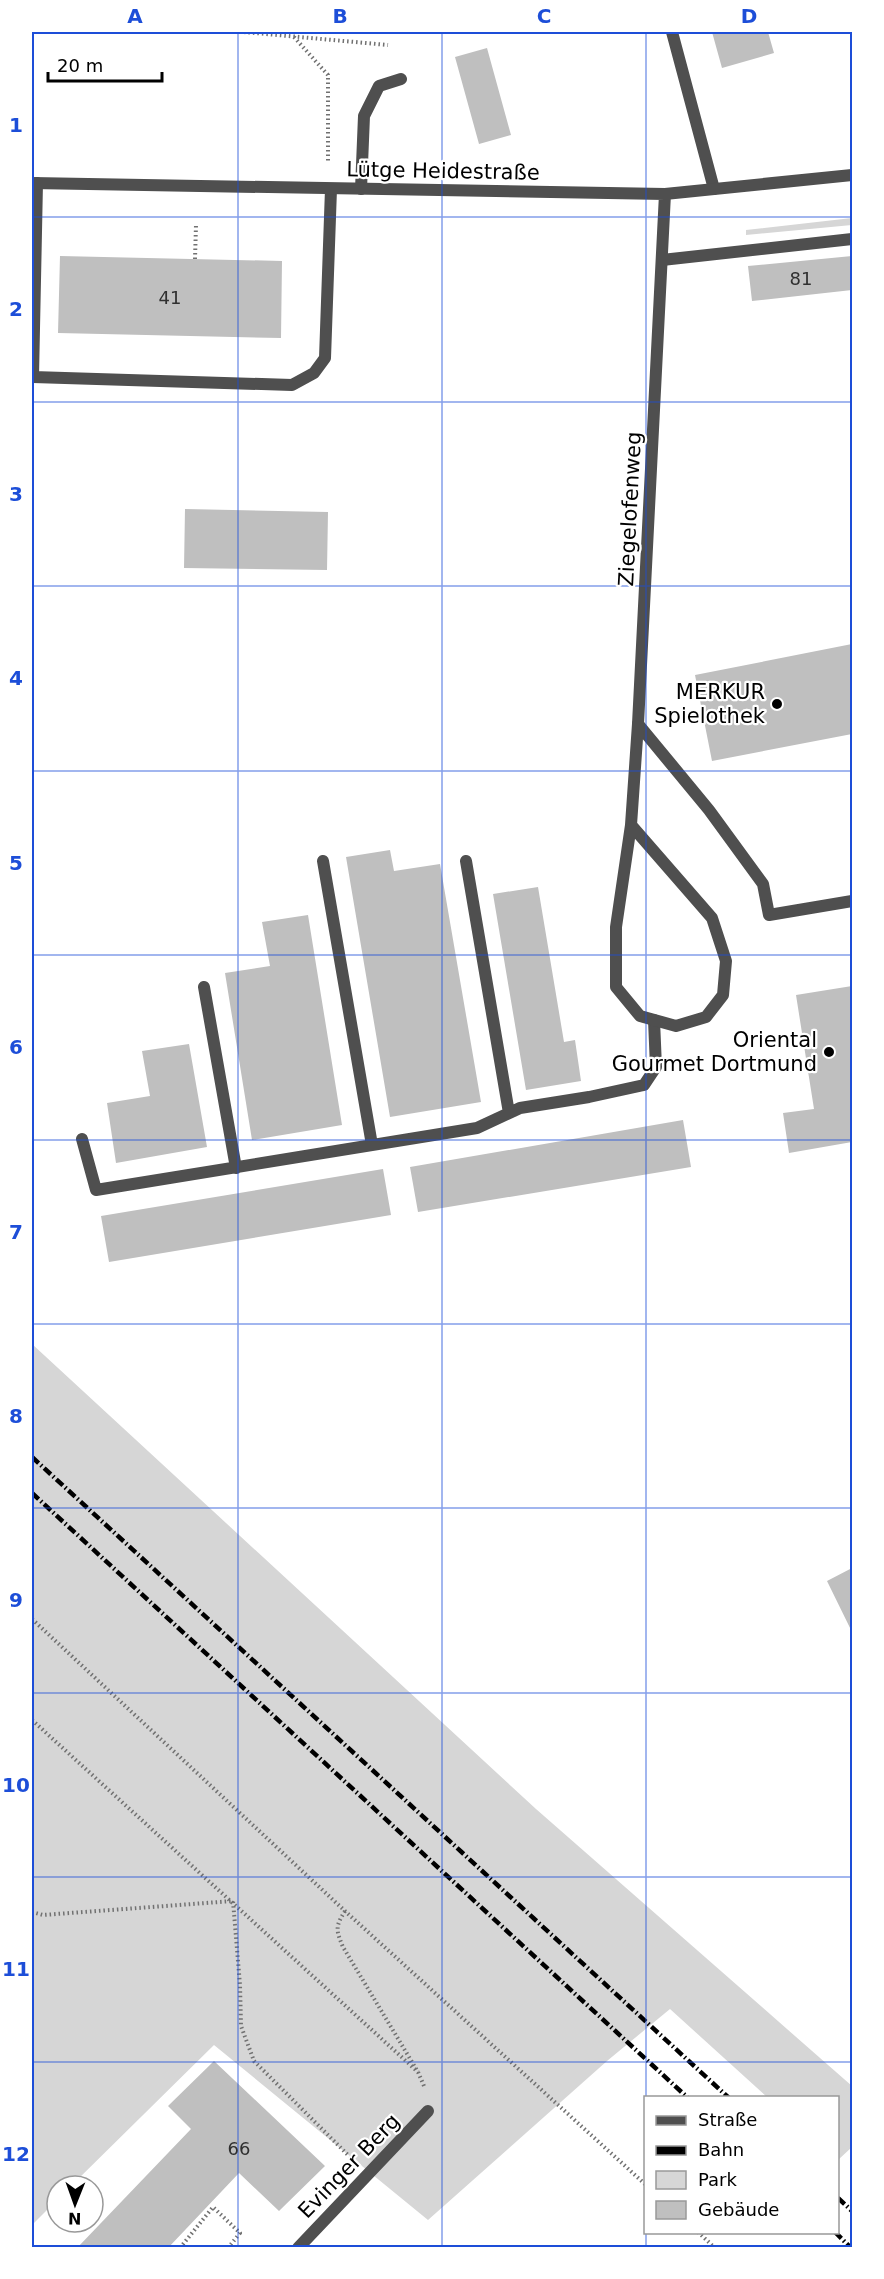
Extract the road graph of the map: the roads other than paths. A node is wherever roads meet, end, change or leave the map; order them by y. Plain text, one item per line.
1 (672, 32) edge
2 (401, 79) dead end
3 (852, 175) edge
4 (34, 183) edge
5 (331, 189) junction
6 (361, 189) junction
7 (714, 189) junction
8 (665, 194) junction
9 (852, 239) edge
10 (662, 260) junction
11 (638, 724) junction
12 (631, 825) junction
13 (323, 861) dead end
14 (466, 861) dead end
15 (852, 901) edge
16 (204, 987) dead end
17 (654, 1020) junction
18 (509, 1113) junction
19 (82, 1139) dead end
20 (372, 1145) junction
21 (236, 1168) junction
22 (428, 2110) road end
23 (298, 2247) edge

1 - 7 street
2 - 6 street
3 - 7 street, Lütge Heidestraße
4 - 5 street, Lütge Heidestraße
4 - 5 street
5 - 6 street, Lütge Heidestraße
6 - 8 street, Lütge Heidestraße
7 - 8 street, Lütge Heidestraße
8 - 10 street, Ziegelofenweg
9 - 10 street
10 - 11 street, Ziegelofenweg
11 - 12 street, Ziegelofenweg
11 - 15 street
12 - 17 street, Ziegelofenweg
12 - 17 street, Ziegelofenweg
13 - 20 street
14 - 18 street
16 - 21 street
17 - 18 street
18 - 20 street
19 - 21 street
20 - 21 street
22 - 23 street, Evinger Berg

